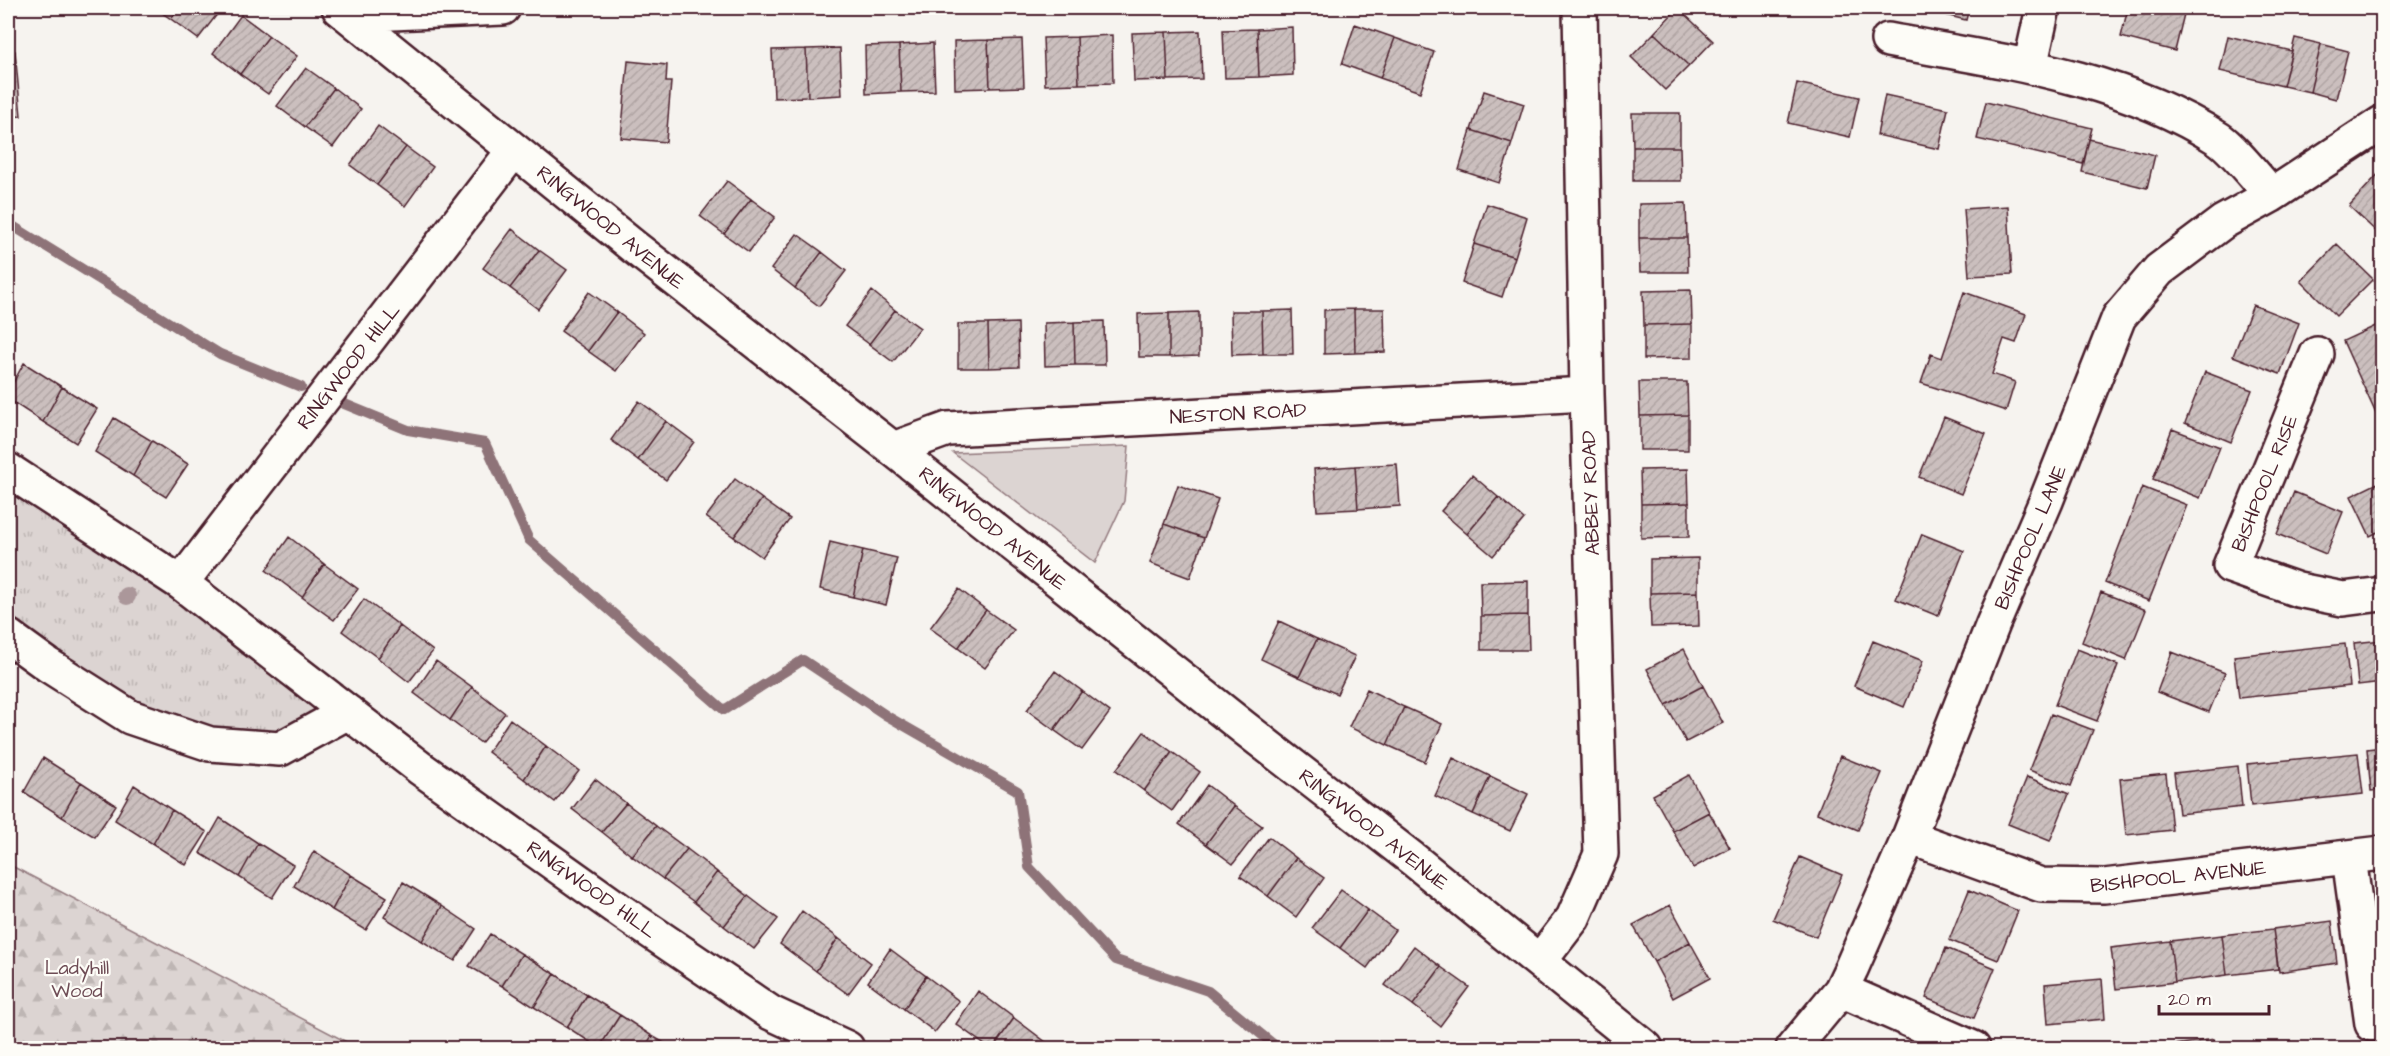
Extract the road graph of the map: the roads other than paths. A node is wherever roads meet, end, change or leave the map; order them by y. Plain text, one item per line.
1 (503, 8) edge
2 (1580, 8) edge
3 (2043, 8) edge
4 (343, 11) edge
5 (1888, 40) dead end
6 (2030, 67) junction
7 (2382, 123) edge
8 (514, 150) junction
9 (2272, 195) junction
10 (2317, 354) dead end
11 (1587, 394) junction
12 (893, 449) junction
13 (8, 470) edge
14 (181, 583) junction
15 (2382, 594) edge
16 (8, 636) edge
17 (348, 712) junction
18 (1909, 837) junction
19 (2382, 853) edge
20 (2349, 858) junction
21 (1539, 961) junction
22 (1841, 990) junction
23 (2372, 1024) dead end
24 (847, 1048) edge
25 (1646, 1048) edge
26 (1793, 1048) edge
27 (1973, 1048) edge

1 - 4 street
2 - 11 street, ABBEY ROAD
3 - 6 street
4 - 8 street, RINGWOOD AVENUE
5 - 6 street
6 - 9 street
7 - 9 street, BISHPOOL LANE
8 - 12 street, RINGWOOD AVENUE
8 - 14 street, RINGWOOD HILL
9 - 18 street, BISHPOOL LANE
10 - 15 street, BISHPOOL RISE
11 - 12 street, NESTON ROAD
11 - 21 street, ABBEY ROAD
12 - 21 street, RINGWOOD AVENUE
13 - 14 street, RINGWOOD HILL
14 - 17 street, RINGWOOD HILL
16 - 17 street
17 - 24 street, RINGWOOD HILL
18 - 20 street, BISHPOOL AVENUE
18 - 22 street, BISHPOOL LANE
19 - 20 street, BISHPOOL AVENUE
20 - 23 street
21 - 25 street, RINGWOOD AVENUE
22 - 26 street, BISHPOOL LANE
22 - 27 street

